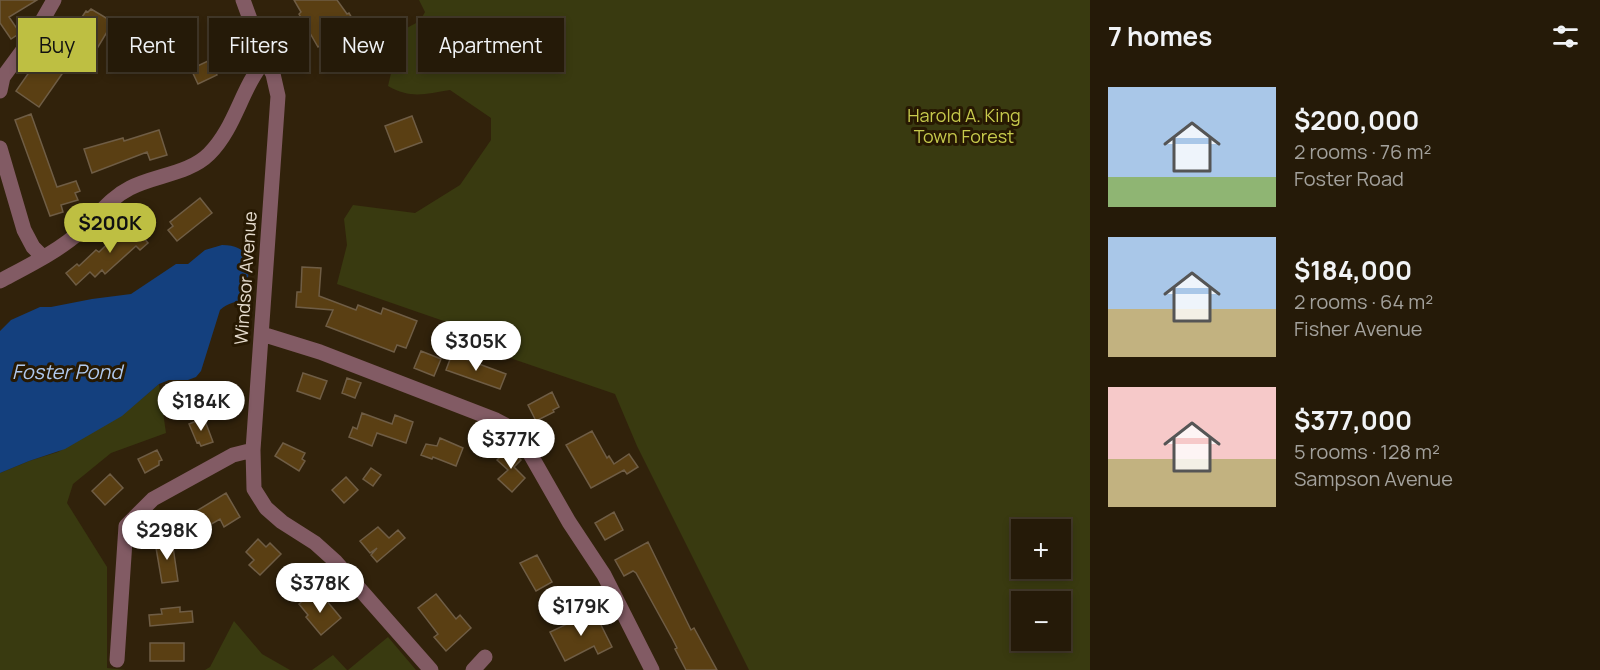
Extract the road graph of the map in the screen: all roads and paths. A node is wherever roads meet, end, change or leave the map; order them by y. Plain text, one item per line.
1 (54, 0) edge
2 (243, 0) edge
3 (250, 18) edge
4 (256, 72) edge
5 (271, 72) edge
6 (1, 80) edge
7 (0, 148) edge
8 (43, 257) junction
9 (0, 281) edge
10 (262, 334) junction
11 (253, 450) junction
12 (484, 657) dead end
13 (117, 660) dead end
14 (431, 670) edge
15 (473, 670) edge
16 (652, 670) edge

1 - 6 street
2 - 3 street, Windsor Avenue
4 - 8 street
5 - 10 street, Windsor Avenue
7 - 8 street
8 - 9 street
10 - 11 street, Windsor Avenue
10 - 16 street
11 - 13 street
11 - 14 street, Windsor Avenue
12 - 15 street

